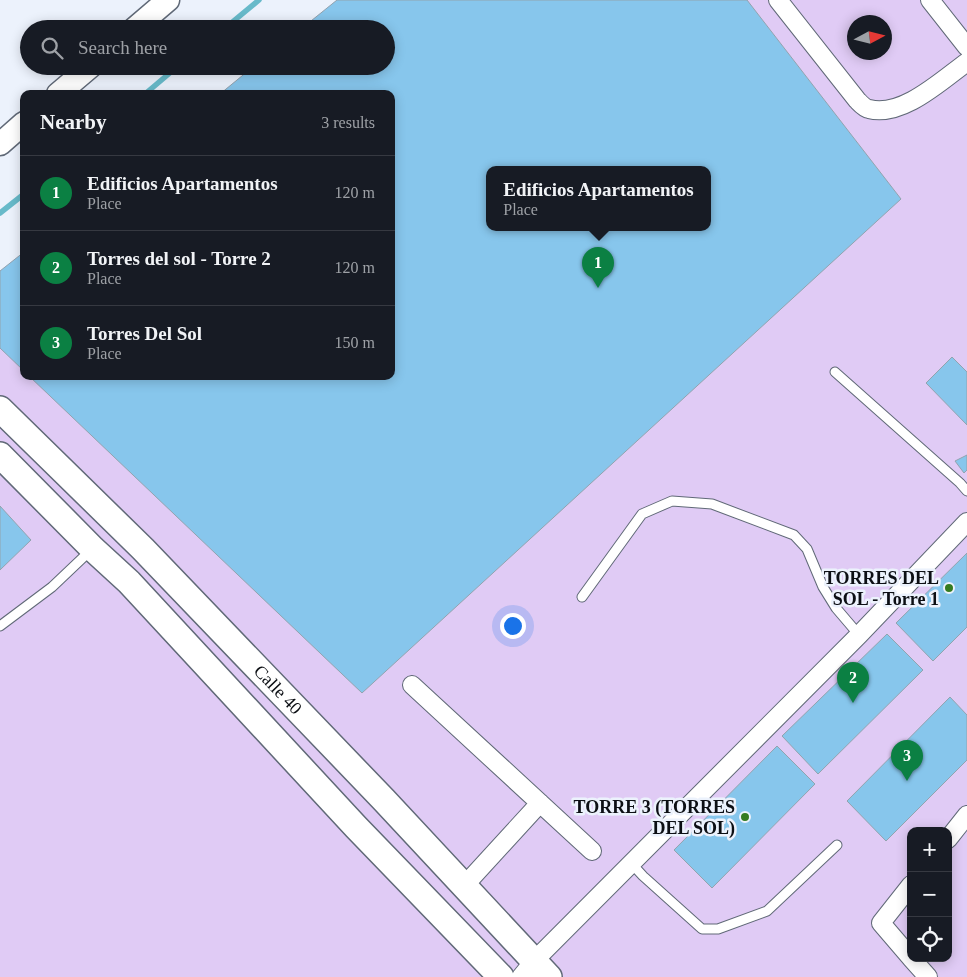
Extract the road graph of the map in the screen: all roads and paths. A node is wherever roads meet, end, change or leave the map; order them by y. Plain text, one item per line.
1 (168, 0) edge
2 (778, 0) edge
3 (930, 0) edge
4 (145, 20) edge
5 (967, 47) edge
6 (967, 62) edge
7 (80, 75) edge
8 (63, 90) edge
9 (20, 126) edge
10 (0, 144) edge
11 (835, 372) dead end
12 (0, 408) edge
13 (0, 455) edge
14 (967, 492) edge
15 (967, 522) edge
16 (92, 549) junction
17 (582, 597) dead end
18 (0, 626) edge
19 (858, 635) junction
20 (412, 685) dead end
21 (540, 803) junction
22 (966, 817) edge
23 (952, 834) edge
24 (837, 845) dead end
25 (592, 851) dead end
26 (631, 863) junction
27 (464, 886) junction
28 (907, 890) edge
29 (907, 953) edge
30 (915, 962) edge
31 (535, 972) edge
32 (500, 977) edge
33 (928, 977) edge

1 - 4 street
2 - 6 street
3 - 5 street
7 - 8 street
9 - 10 street
11 - 14 lane
12 - 27 main road, Calle 40
13 - 16 main road, Calle 40
15 - 19 street
16 - 18 lane
16 - 32 main road, Calle 40
17 - 19 lane
19 - 26 street
20 - 21 street
21 - 25 street
21 - 27 street
22 - 23 street
24 - 26 lane
26 - 31 street
27 - 31 main road, Calle 40
28 - 29 street
30 - 33 street

